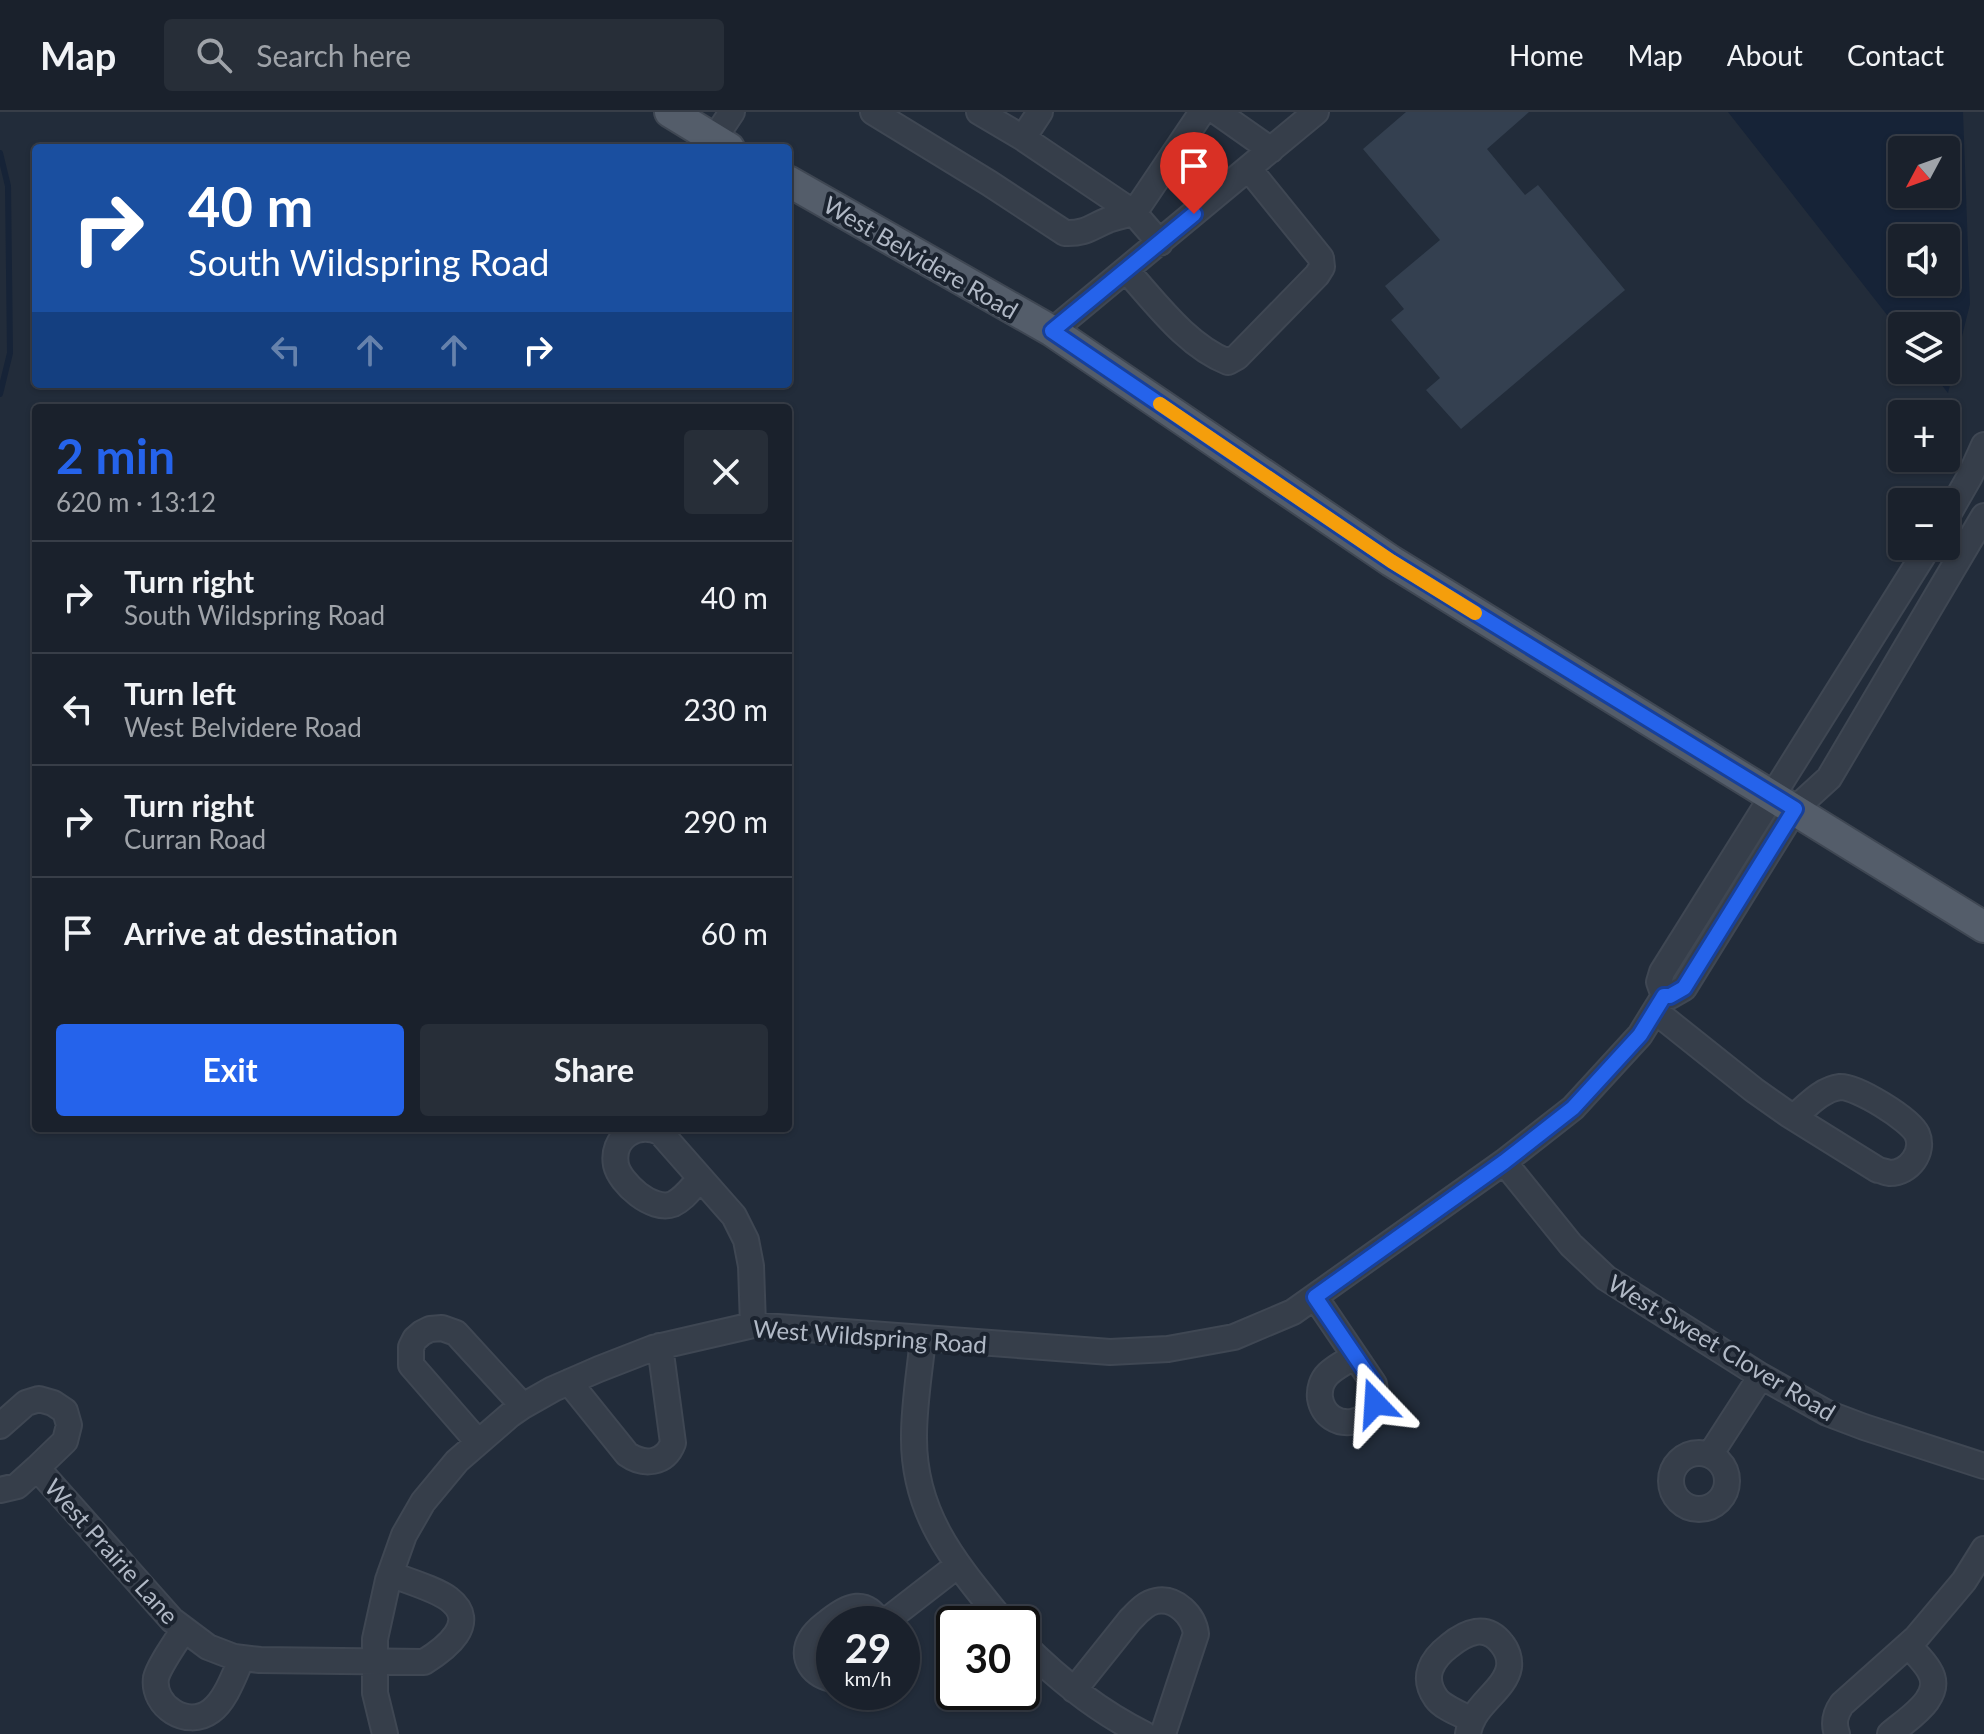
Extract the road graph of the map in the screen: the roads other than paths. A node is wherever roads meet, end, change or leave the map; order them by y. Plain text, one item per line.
1 (670, 112) edge
2 (732, 112) edge
3 (873, 112) edge
4 (979, 112) edge
5 (1040, 112) edge
6 (1202, 112) edge
7 (1217, 112) edge
8 (1316, 112) edge
9 (1023, 138) junction
10 (722, 144) edge
11 (1271, 150) junction
12 (1249, 169) junction
13 (792, 183) edge
14 (1134, 213) junction
15 (1160, 243) junction
16 (1127, 271) junction
17 (1052, 331) junction
18 (1984, 445) edge
19 (1960, 493) edge
20 (1960, 516) edge
21 (1981, 520) edge
22 (1921, 560) edge
23 (1783, 802) junction
24 (1984, 927) edge
25 (1660, 1004) junction
26 (1794, 1117) junction
27 (1504, 1162) junction
28 (700, 1179) dead end
29 (1315, 1297) junction
30 (753, 1325) junction
31 (923, 1338) junction
32 (660, 1346) junction
33 (1354, 1356) dead end
34 (1761, 1376) junction
35 (569, 1382) junction
36 (523, 1406) junction
37 (0, 1426) edge
38 (478, 1442) junction
39 (1710, 1455) dead end
40 (1984, 1466) edge
41 (37, 1468) junction
42 (0, 1490) edge
43 (1984, 1549) edge
44 (958, 1565) junction
45 (390, 1574) junction
46 (905, 1606) edge
47 (991, 1606) edge
48 (184, 1629) junction
49 (816, 1632) edge
50 (1908, 1645) junction
51 (242, 1658) junction
52 (1040, 1661) edge
53 (374, 1662) junction
54 (816, 1671) edge
55 (1074, 1690) junction
56 (1132, 1732) edge
57 (385, 1734) edge
58 (1163, 1734) edge
59 (1837, 1734) edge
60 (1890, 1734) edge

1 - 10 main road
2 - 10 street
3 - 14 street
4 - 9 street
5 - 9 street
6 - 14 street
7 - 11 street
8 - 11 street
9 - 14 street
11 - 12 street
12 - 15 street
12 - 16 street
13 - 17 main road, West Belvidere Road
14 - 15 street
15 - 16 street
16 - 17 street
17 - 23 main road, West Belvidere Road
18 - 19 street
20 - 21 street
21 - 23 street
22 - 23 street, West Wildspring Road
23 - 24 main road, West Belvidere Road
23 - 25 street, West Wildspring Road
25 - 26 street
25 - 27 street, West Wildspring Road
26 - 26 street
27 - 29 street, West Wildspring Road
27 - 34 street, West Sweet Clover Road
28 - 30 street
29 - 31 street, West Wildspring Road
29 - 33 street
30 - 31 street, West Wildspring Road
30 - 32 street, West Wildspring Road
31 - 44 street
32 - 35 street, West Wildspring Road
32 - 35 street
34 - 39 street
34 - 40 street, West Sweet Clover Road
35 - 36 street, West Wildspring Road
36 - 38 street, West Wildspring Road
36 - 38 street
37 - 41 street, West Prairie Lane
38 - 45 street, West Wildspring Road
41 - 42 street, West Prairie Lane
41 - 48 street, West Prairie Lane
43 - 50 street
44 - 46 street
44 - 47 street
45 - 53 street, West Wildspring Road
45 - 53 street, West Prairie Lane
48 - 51 street, West Prairie Lane
48 - 51 street
49 - 54 street
50 - 59 street
50 - 60 street
51 - 53 street, West Prairie Lane
52 - 55 street
53 - 57 street, West Wildspring Road
55 - 56 street
55 - 58 street

